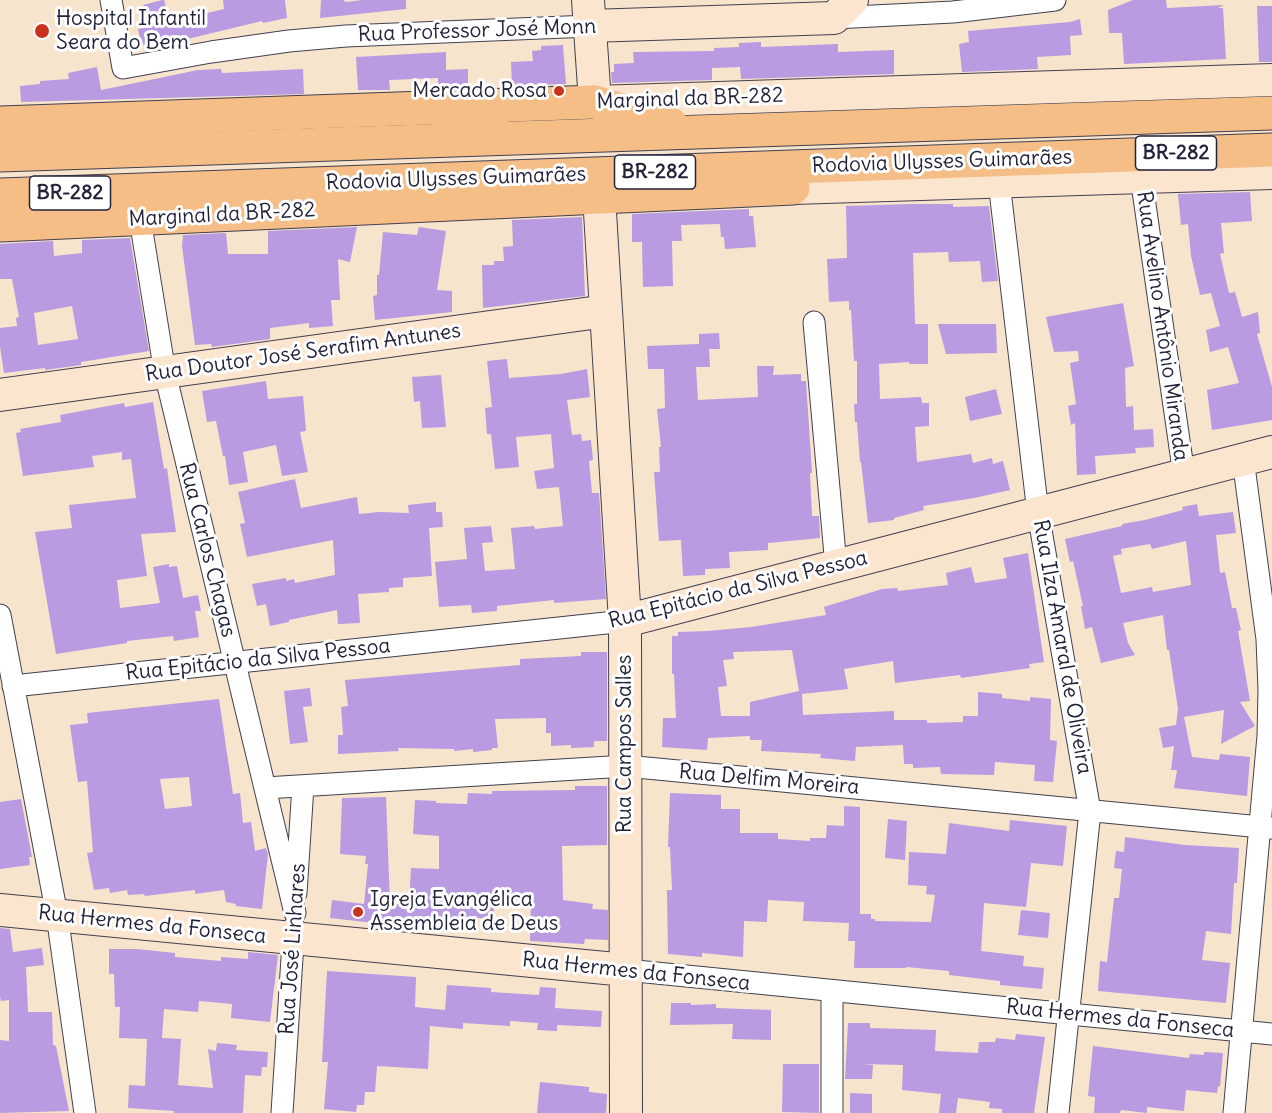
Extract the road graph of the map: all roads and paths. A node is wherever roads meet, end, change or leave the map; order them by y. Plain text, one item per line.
1 (111, 0) edge
2 (1055, 0) edge
3 (843, 9) edge
4 (747, 10) edge
5 (589, 13) edge
6 (1272, 80) edge
7 (595, 102) junction
8 (505, 105) junction
9 (1272, 113) edge
10 (0, 123) edge
11 (699, 132) junction
12 (436, 141) junction
13 (1272, 150) edge
14 (0, 155) edge
15 (901, 163) junction
16 (1272, 173) edge
17 (1141, 177) junction
18 (409, 181) junction
19 (999, 182) junction
20 (793, 188) junction
21 (0, 195) edge
22 (599, 196) junction
23 (520, 200) junction
24 (140, 219) junction
25 (0, 225) edge
26 (606, 311) junction
27 (814, 322) dead end
28 (165, 373) junction
29 (0, 396) edge
30 (1258, 456) edge
31 (1184, 475) junction
32 (1038, 513) junction
33 (836, 566) junction
34 (0, 615) edge
35 (625, 621) junction
36 (1269, 639) edge
37 (234, 662) junction
38 (14, 686) junction
39 (626, 766) junction
40 (303, 786) junction
41 (265, 788) junction
42 (1090, 811) junction
43 (1266, 827) edge
44 (0, 910) edge
45 (57, 915) junction
46 (294, 926) junction
47 (626, 970) junction
48 (832, 991) junction
49 (1068, 1014) junction
50 (1241, 1031) junction
51 (1272, 1034) edge
52 (85, 1113) edge
53 (282, 1113) edge
54 (626, 1113) edge
55 (832, 1113) edge
56 (1058, 1113) edge
57 (1234, 1113) edge

1 - 5 street, Rua Professor José Monn
2 - 3 street
3 - 4 street, Rua Professor José Monn
4 - 5 street, Rua Professor José Monn
5 - 7 street
6 - 7 street, Marginal da BR-282
7 - 8 main road, Marginal da BR-282
7 - 11 main road
8 - 10 main road, Marginal da BR-282
8 - 12 main road
9 - 11 main road, Rodovia Ulysses Guimarães / BR-282
11 - 12 main road, Rodovia Ulysses Guimarães / BR-282
12 - 14 main road, Rodovia Ulysses Guimarães / BR-282
13 - 15 main road, Rodovia Ulysses Guimarães / BR-282
15 - 18 main road, Rodovia Ulysses Guimarães / BR-282
15 - 20 main road
16 - 17 street, Marginal da BR-282
17 - 19 street, Marginal da BR-282
17 - 31 street, Rua Avelino Antônio Miranda
18 - 21 main road, Rodovia Ulysses Guimarães / BR-282
18 - 23 main road
19 - 20 street, Marginal da BR-282
19 - 32 street, Rua Ilza Amaral de Oliveira
20 - 22 main road, Marginal da BR-282
22 - 23 main road, Marginal da BR-282
22 - 26 street, Rua Campos Salles
23 - 24 main road, Marginal da BR-282
24 - 25 main road, Marginal da BR-282
24 - 28 street, Rua Carlos Chagas
26 - 28 street, Rua Doutor José Serafim Antunes
26 - 35 street, Rua Campos Salles
27 - 33 street
28 - 29 street, Rua Doutor José Serafim Antunes
28 - 37 street, Rua Carlos Chagas
30 - 31 street, Rua Epitácio da Silva Pessoa
30 - 36 street
31 - 32 street, Rua Epitácio da Silva Pessoa
32 - 33 street, Rua Epitácio da Silva Pessoa
32 - 42 street, Rua Ilza Amaral de Oliveira
33 - 35 street, Rua Epitácio da Silva Pessoa
34 - 38 street
35 - 37 street, Rua Epitácio da Silva Pessoa
35 - 39 street, Rua Campos Salles
36 - 43 street
37 - 38 street, Rua Epitácio da Silva Pessoa
37 - 41 street, Rua Carlos Chagas
38 - 45 street
39 - 40 street, Rua Delfim Moreira
39 - 42 street, Rua Delfim Moreira
39 - 47 street, Rua Campos Salles
40 - 41 street, Rua Delfim Moreira
40 - 46 street, Rua José Linhares
41 - 46 street, Rua Carlos Chagas
42 - 43 street, Rua Delfim Moreira
42 - 49 street, Rua Ilza Amaral de Oliveira
43 - 50 street
44 - 45 street, Rua Hermes da Fonseca
45 - 46 street, Rua Hermes da Fonseca
45 - 52 street
46 - 47 street, Rua Hermes da Fonseca
46 - 53 street, Rua José Linhares
47 - 48 street, Rua Hermes da Fonseca
47 - 54 street, Rua Campos Salles
48 - 49 street, Rua Hermes da Fonseca
48 - 55 street
49 - 50 street, Rua Hermes da Fonseca
49 - 56 street, Rua Ilza Amaral de Oliveira
50 - 51 street, Rua Hermes da Fonseca
50 - 57 street

